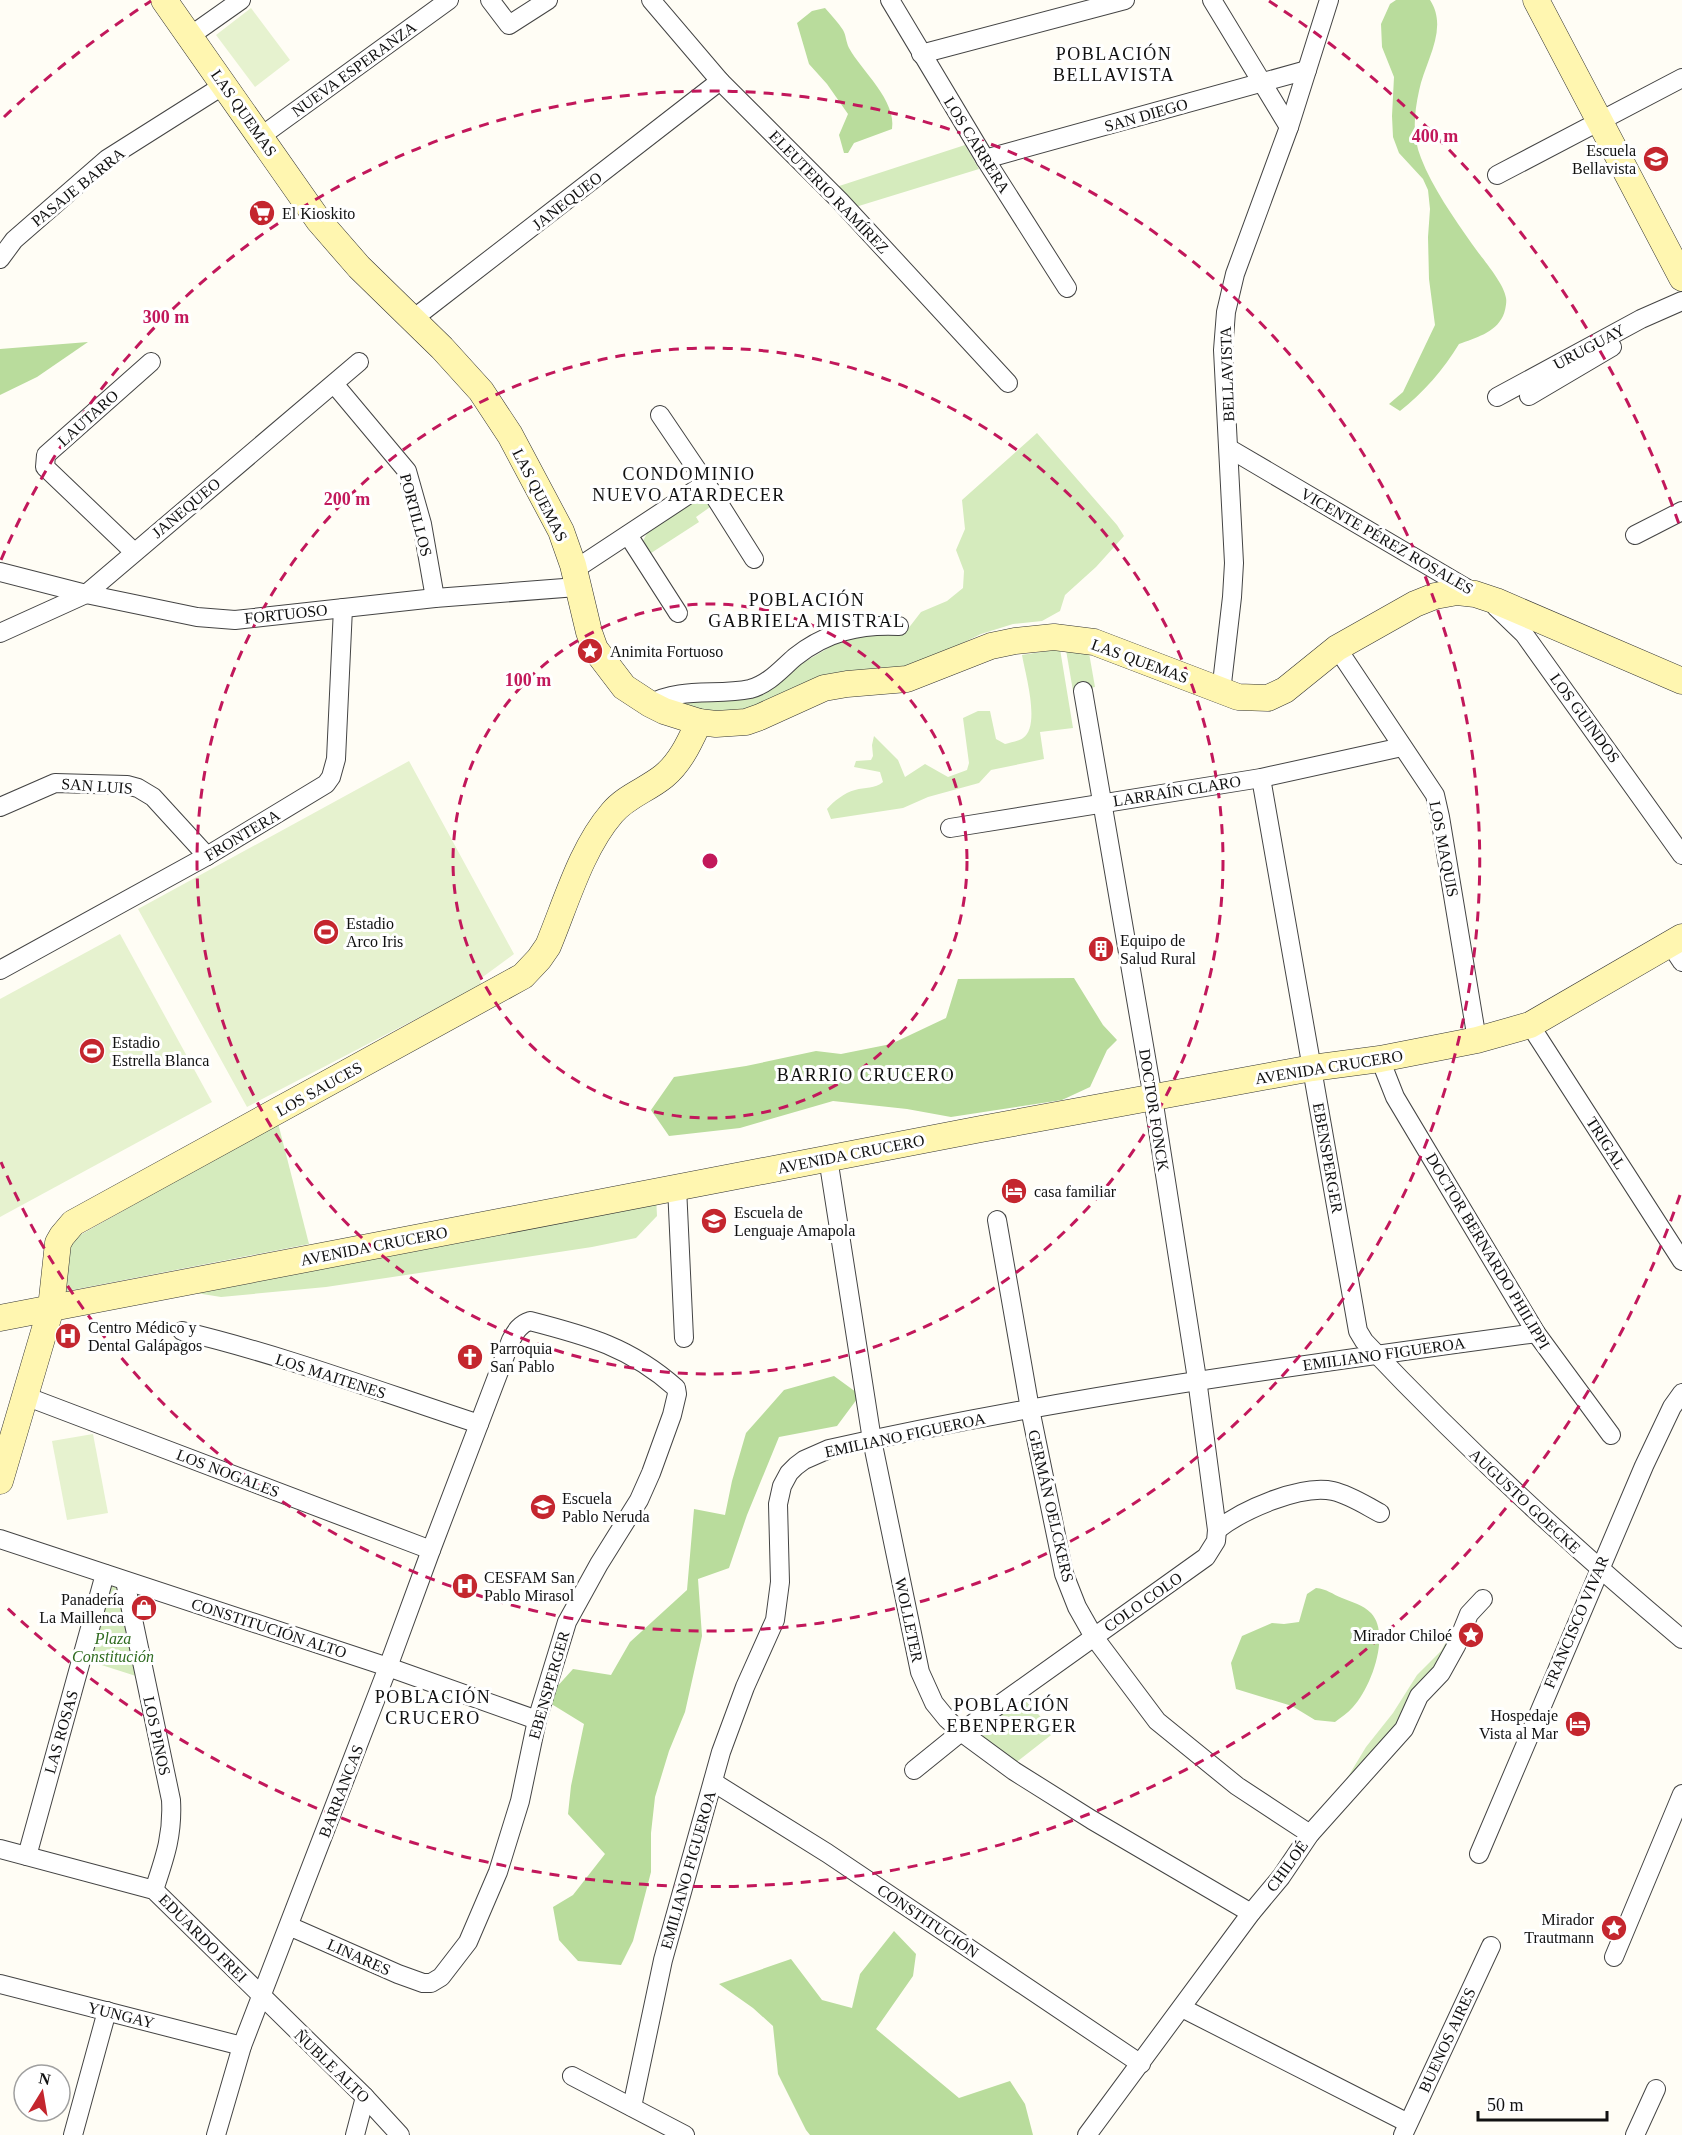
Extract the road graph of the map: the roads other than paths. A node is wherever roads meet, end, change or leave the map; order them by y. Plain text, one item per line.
1 (164, 0) edge
2 (241, 0) edge
3 (449, 0) edge
4 (490, 0) edge
5 (548, 0) edge
6 (651, 0) edge
7 (890, 0) edge
8 (1125, 0) edge
9 (1212, 0) edge
10 (1329, 0) edge
11 (1536, 0) edge
12 (190, 36) junction
13 (921, 54) junction
14 (1307, 70) junction
15 (1682, 78) edge
16 (720, 81) junction
17 (1262, 82) junction
18 (224, 85) junction
19 (1600, 122) junction
20 (1289, 128) junction
21 (260, 137) junction
22 (986, 159) junction
23 (1497, 175) dead end
24 (0, 259) edge
25 (1682, 278) edge
26 (1067, 288) dead end
27 (1682, 302) edge
28 (413, 319) junction
29 (151, 362) dead end
30 (359, 362) dead end
31 (1008, 383) dead end
32 (335, 385) junction
33 (1529, 396) dead end
34 (1497, 397) dead end
35 (660, 414) dead end
36 (1230, 449) junction
37 (706, 483) junction
38 (1682, 511) edge
39 (1635, 535) dead end
40 (628, 536) junction
41 (134, 552) junction
42 (754, 559) dead end
43 (0, 572) edge
44 (576, 579) junction
45 (86, 594) junction
46 (1475, 594) junction
47 (435, 598) junction
48 (343, 608) junction
49 (678, 613) dead end
50 (899, 626) dead end
51 (0, 633) edge
52 (1337, 648) junction
53 (1682, 681) edge
54 (1083, 691) dead end
55 (1221, 692) junction
56 (650, 705) junction
57 (699, 722) junction
58 (1402, 747) junction
59 (1261, 778) junction
60 (1102, 803) junction
61 (0, 807) edge
62 (950, 828) dead end
63 (1682, 855) edge
64 (207, 856) junction
65 (1678, 948) edge
66 (0, 970) edge
67 (1530, 1025) junction
68 (1477, 1040) junction
69 (1380, 1059) junction
70 (1312, 1068) junction
71 (1153, 1098) junction
72 (828, 1158) junction
73 (677, 1187) junction
74 (997, 1220) dead end
75 (1682, 1261) edge
76 (51, 1308) junction
77 (0, 1318) edge
78 (182, 1331) dead end
79 (1536, 1333) junction
80 (684, 1338) dead end
81 (1376, 1354) junction
82 (1197, 1379) junction
83 (676, 1388) joint
84 (1682, 1393) edge
85 (25, 1396) junction
86 (1030, 1409) junction
87 (479, 1424) junction
88 (1611, 1435) dead end
89 (872, 1440) junction
90 (0, 1481) edge
91 (1380, 1513) dead end
92 (1217, 1530) junction
93 (0, 1539) edge
94 (431, 1550) junction
95 (1598, 1569) junction
96 (105, 1574) junction
97 (125, 1581) junction
98 (1483, 1599) dead end
99 (1094, 1637) junction
100 (1682, 1639) edge
101 (388, 1667) junction
102 (537, 1720) junction
103 (961, 1732) junction
104 (914, 1770) dead end
105 (713, 1782) junction
106 (1682, 1794) edge
107 (1310, 1834) junction
108 (0, 1850) edge
109 (1479, 1854) dead end
110 (27, 1856) junction
111 (154, 1890) junction
112 (1251, 1913) junction
113 (288, 1926) junction
114 (1491, 1946) dead end
115 (1614, 1957) dead end
116 (431, 1983) joint
117 (0, 1984) edge
118 (262, 1998) junction
119 (1182, 2008) junction
120 (107, 2011) junction
121 (242, 2046) junction
122 (1141, 2064) junction
123 (572, 2076) dead end
124 (1656, 2088) dead end
125 (365, 2097) junction
126 (632, 2107) junction
127 (1406, 2129) edge
128 (73, 2135) edge
129 (216, 2135) edge
130 (355, 2135) edge
131 (400, 2135) edge
132 (685, 2135) edge
133 (1087, 2135) edge
134 (1635, 2135) edge

1 - 12 main road, LAS QUEMAS
2 - 12 street
3 - 21 street, NUEVA ESPERANZA
4 - 5 street
6 - 16 street, ELEUTERIO RAMÍREZ
7 - 13 street, LOS CARRERA
8 - 13 street
9 - 17 street
10 - 14 street, BELLAVISTA
11 - 19 main road
12 - 18 main road, LAS QUEMAS
13 - 22 street, LOS CARRERA
14 - 17 street, SAN DIEGO
14 - 20 street, BELLAVISTA
15 - 19 street
16 - 28 street, JANEQUEO
16 - 31 street, ELEUTERIO RAMÍREZ
17 - 20 street
17 - 22 street, SAN DIEGO
18 - 21 main road, LAS QUEMAS
18 - 24 street, PASAJE BARRA
19 - 23 street
19 - 25 main road
20 - 36 street, BELLAVISTA
21 - 28 main road, LAS QUEMAS
22 - 26 street, LOS CARRERA
27 - 33 street, URUGUAY
27 - 34 street, URUGUAY
28 - 44 main road, LAS QUEMAS
29 - 41 street, LAUTARO
30 - 32 street, JANEQUEO
32 - 41 street, JANEQUEO
32 - 47 street, PORTILLOS
35 - 37 street
36 - 46 street, VICENTE PÉREZ ROSALES
36 - 55 street, BELLAVISTA
37 - 40 street
37 - 42 street
38 - 39 street
40 - 44 street
40 - 49 street
41 - 45 street, JANEQUEO
43 - 45 street, FORTUOSO
44 - 47 street, FORTUOSO
44 - 56 main road, LAS QUEMAS
45 - 48 street, FORTUOSO
45 - 51 street, JANEQUEO
46 - 52 main road, LAS QUEMAS
46 - 53 main road, VICENTE PÉREZ ROSALES
46 - 63 street, LOS GUINDOS
47 - 48 street, FORTUOSO
48 - 64 street, FRONTERA
50 - 56 street
52 - 55 main road, LAS QUEMAS
52 - 58 street, LOS MAQUIS
54 - 60 street, DOCTOR FONCK
55 - 57 main road, LAS QUEMAS
56 - 57 main road, LAS QUEMAS
57 - 76 main road, LOS SAUCES
58 - 59 street, LARRAÍN CLARO
58 - 68 street, LOS MAQUIS
59 - 60 street, LARRAÍN CLARO
59 - 70 street, EBENSPERGER
60 - 62 street, LARRAÍN CLARO
60 - 71 street, DOCTOR FONCK
61 - 64 street, SAN LUIS
64 - 66 street, FRONTERA
65 - 67 main road, AVENIDA CRUCERO
67 - 68 main road, AVENIDA CRUCERO
67 - 75 street, TRIGAL
68 - 69 main road, AVENIDA CRUCERO
69 - 70 main road, AVENIDA CRUCERO
69 - 79 street, DOCTOR BERNARDO PHILIPPI
70 - 71 main road, AVENIDA CRUCERO
70 - 81 street, EBENSPERGER
71 - 72 main road, AVENIDA CRUCERO
71 - 82 street, DOCTOR FONCK
72 - 73 main road, AVENIDA CRUCERO
72 - 89 street, WOLLETER
73 - 76 main road, AVENIDA CRUCERO
73 - 80 street
74 - 86 street, GERMÁN OELCKERS
76 - 77 main road, AVENIDA CRUCERO
76 - 85 main road, LOS SAUCES
78 - 87 street, LOS MAITENES
79 - 81 street, EMILIANO FIGUEROA
79 - 88 street, DOCTOR BERNARDO PHILIPPI
81 - 82 street, EMILIANO FIGUEROA
81 - 95 street, AUGUSTO GOECKE
82 - 86 street, EMILIANO FIGUEROA
82 - 92 street, DOCTOR FONCK
83 - 87 street, BARRANCAS
83 - 102 street, EBENSPERGER
84 - 95 street, FRANCISCO VIVAR
85 - 90 main road, LOS SAUCES
85 - 94 street, LOS NOGALES
86 - 89 street, EMILIANO FIGUEROA
86 - 99 street, GERMÁN OELCKERS
87 - 94 street, BARRANCAS
89 - 103 street, WOLLETER
89 - 105 street, EMILIANO FIGUEROA
91 - 92 street
92 - 99 street, COLO COLO
93 - 96 street, CONSTITUCIÓN ALTO
94 - 101 street, BARRANCAS
95 - 100 street, AUGUSTO GOECKE
95 - 109 street, FRANCISCO VIVAR
96 - 97 street, CONSTITUCIÓN ALTO
96 - 110 street, LAS ROSAS
97 - 101 street, CONSTITUCIÓN ALTO
97 - 111 street, LOS PINOS
98 - 107 street, CHILOÉ
99 - 103 street, COLO COLO
99 - 107 street, GERMÁN OELCKERS
101 - 102 street, CONSTITUCIÓN ALTO
101 - 113 street, BARRANCAS
102 - 116 street, EBENSPERGER
103 - 104 street, COLO COLO
103 - 112 street, WOLLETER
105 - 122 street, CONSTITUCIÓN
105 - 126 street, EMILIANO FIGUEROA
106 - 115 street
107 - 112 street, CHILOÉ
108 - 110 street, EDUARDO FREI
110 - 111 street, EDUARDO FREI
111 - 118 street, EDUARDO FREI
112 - 119 street, CHILOÉ
113 - 116 street, LINARES
113 - 118 street, BARRANCAS
114 - 127 street, BUENOS AIRES
117 - 120 street, YUNGAY
118 - 121 street, BARRANCAS
118 - 125 street, ÑUBLE ALTO
119 - 122 street, CHILOÉ
119 - 127 street
120 - 121 street, YUNGAY
120 - 128 street
121 - 129 street, BARRANCAS
122 - 133 street, CHILOÉ
123 - 126 street
124 - 134 street
125 - 130 street
125 - 131 street, ÑUBLE ALTO
126 - 132 street

